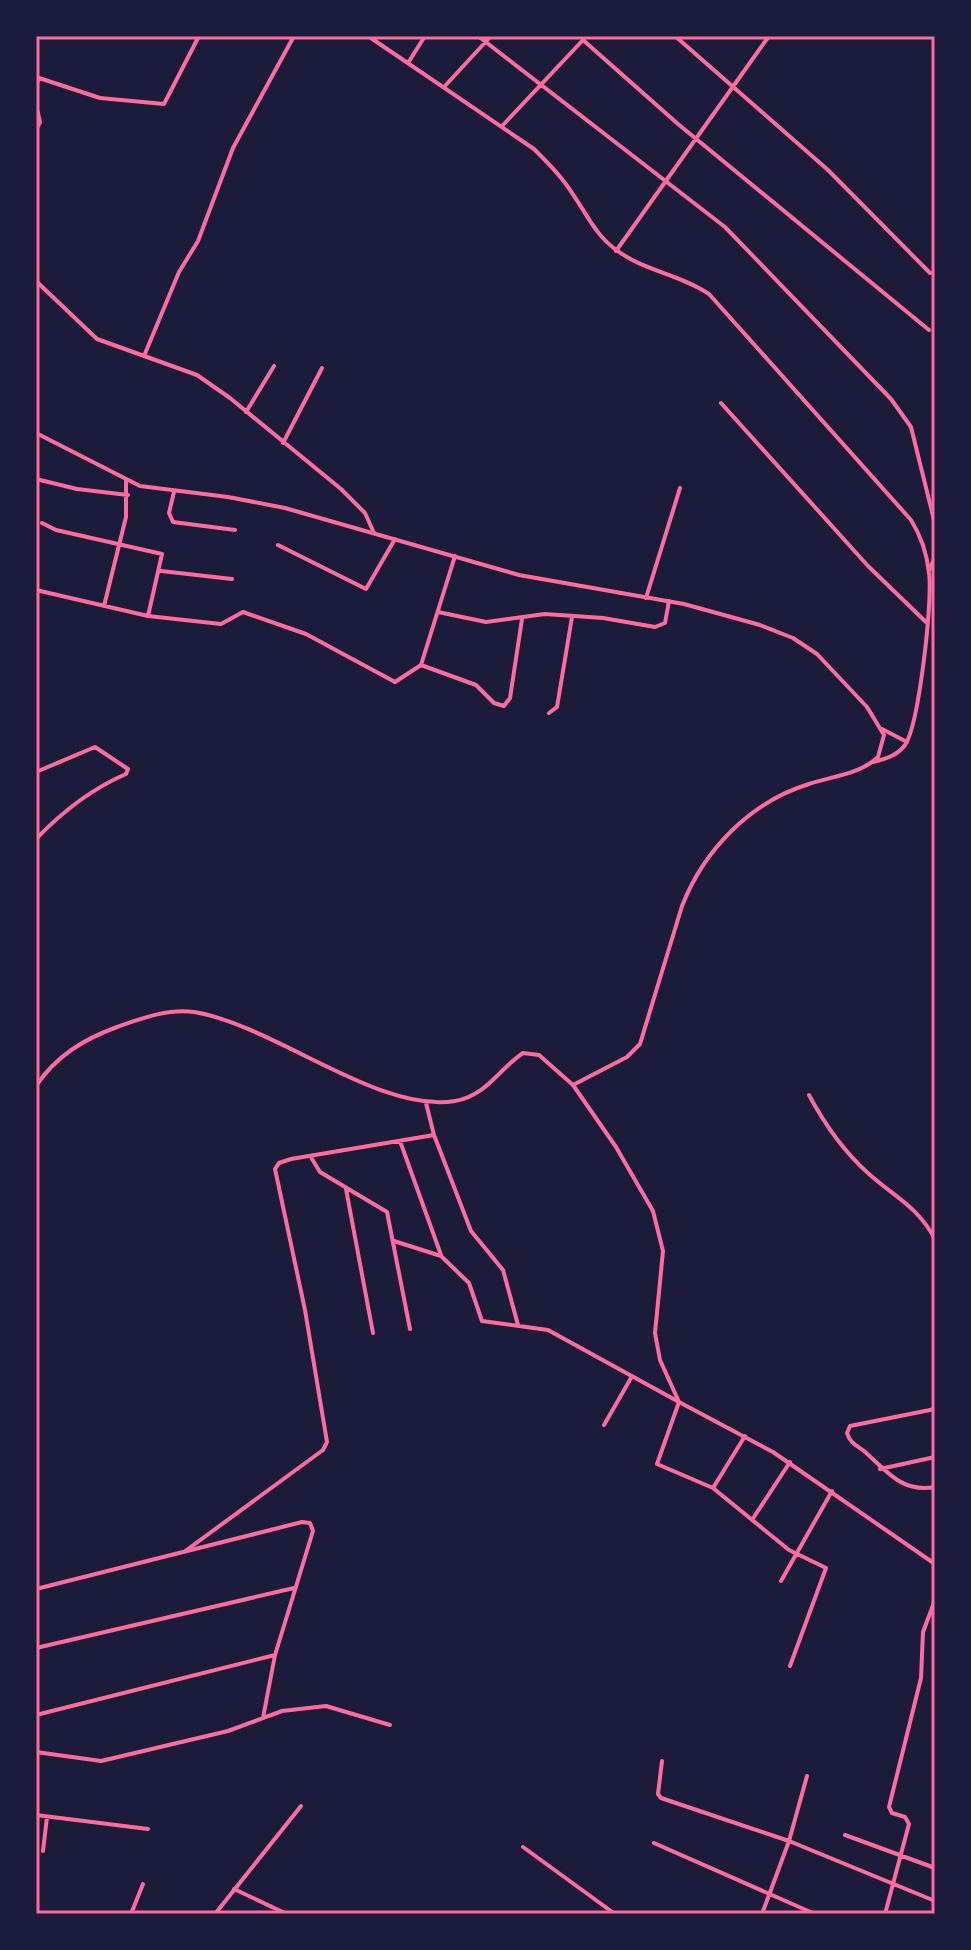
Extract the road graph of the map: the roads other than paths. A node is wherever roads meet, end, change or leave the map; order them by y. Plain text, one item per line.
1 (199, 36) edge
2 (294, 36) edge
3 (368, 36) edge
4 (425, 36) edge
5 (478, 36) edge
6 (491, 36) edge
7 (675, 36) edge
8 (769, 36) edge
9 (580, 38) edge
10 (485, 43) junction
11 (408, 63) junction
12 (37, 77) edge
13 (542, 83) junction
14 (444, 87) junction
15 (733, 91) junction
16 (36, 95) edge
17 (36, 105) edge
18 (503, 125) junction
19 (36, 130) edge
20 (698, 140) junction
21 (667, 182) junction
22 (616, 251) junction
23 (930, 273) dead end
24 (36, 281) edge
25 (929, 330) dead end
26 (144, 356) junction
27 (274, 366) dead end
28 (322, 368) dead end
29 (721, 403) dead end
30 (246, 412) junction
31 (36, 433) edge
32 (283, 443) junction
33 (36, 479) edge
34 (126, 481) junction
35 (680, 488) dead end
36 (174, 492) junction
37 (128, 495) junction
38 (42, 523) dead end
39 (935, 524) edge
40 (235, 530) dead end
41 (374, 533) junction
42 (395, 539) junction
43 (120, 544) junction
44 (278, 545) dead end
45 (455, 556) junction
46 (935, 556) edge
47 (161, 571) junction
48 (929, 571) junction
49 (232, 579) dead end
50 (36, 590) edge
51 (646, 598) junction
52 (669, 601) junction
53 (104, 606) junction
54 (438, 612) junction
55 (148, 616) junction
56 (572, 617) junction
57 (522, 619) junction
58 (927, 623) junction
59 (421, 665) junction
60 (549, 713) dead end
61 (882, 729) junction
62 (907, 742) junction
63 (873, 762) junction
64 (36, 772) edge
65 (36, 839) edge
66 (573, 1085) junction
67 (36, 1086) edge
68 (809, 1095) dead end
69 (426, 1103) junction
70 (434, 1135) junction
71 (400, 1141) junction
72 (312, 1159) junction
73 (346, 1189) junction
74 (935, 1239) edge
75 (394, 1241) junction
76 (441, 1256) junction
77 (518, 1325) junction
78 (410, 1329) dead end
79 (373, 1333) dead end
80 (631, 1378) junction
81 (679, 1402) junction
82 (935, 1409) edge
83 (604, 1425) dead end
84 (745, 1436) junction
85 (935, 1457) edge
86 (790, 1462) junction
87 (880, 1469) junction
88 (935, 1487) edge
89 (713, 1488) junction
90 (832, 1491) junction
91 (752, 1520) junction
92 (184, 1552) junction
93 (795, 1553) junction
94 (935, 1564) edge
95 (781, 1581) dead end
96 (294, 1588) junction
97 (36, 1589) edge
98 (935, 1600) edge
99 (36, 1648) edge
100 (275, 1655) junction
101 (790, 1666) dead end
102 (36, 1715) edge
103 (263, 1718) junction
104 (390, 1725) dead end
105 (36, 1752) edge
106 (662, 1761) dead end
107 (807, 1776) dead end
108 (301, 1806) dead end
109 (36, 1815) edge
110 (47, 1817) junction
111 (148, 1829) dead end
112 (845, 1835) dead end
113 (789, 1841) junction
114 (654, 1843) dead end
115 (523, 1847) dead end
116 (43, 1851) dead end
117 (902, 1854) junction
118 (935, 1868) edge
119 (143, 1884) dead end
120 (895, 1885) junction
121 (234, 1889) junction
122 (769, 1894) junction
123 (935, 1901) edge
124 (131, 1914) edge
125 (215, 1914) edge
126 (287, 1914) edge
127 (615, 1914) edge
128 (762, 1914) edge
129 (815, 1914) edge
130 (885, 1914) edge

1 - 12 street
2 - 26 street
3 - 11 street
4 - 11 street
5 - 10 street
6 - 10 street
7 - 15 street
8 - 15 street
9 - 13 street
9 - 20 street
10 - 13 street
10 - 14 street
11 - 14 street
12 - 16 street
13 - 18 street
13 - 21 street
14 - 18 street
15 - 20 street
15 - 23 street
17 - 19 street
18 - 22 street
20 - 21 street
20 - 25 street
21 - 22 street
21 - 39 street
22 - 48 street
24 - 26 street
26 - 30 street
27 - 30 street
28 - 32 street
29 - 58 street
30 - 32 street
31 - 34 street
32 - 41 street
33 - 37 street
34 - 36 street
34 - 37 street
35 - 51 street
36 - 40 street
36 - 41 street
37 - 43 street
38 - 43 street
41 - 42 street
42 - 44 street
42 - 45 street
43 - 47 street
43 - 53 street
45 - 51 street
45 - 54 street
46 - 48 street
47 - 49 street
47 - 55 street
48 - 58 street
50 - 53 street
51 - 52 street
52 - 56 street
52 - 61 street
53 - 55 street
54 - 57 street
54 - 59 street
55 - 59 street
56 - 57 street
56 - 60 street
57 - 59 street
58 - 62 street
61 - 62 street
61 - 63 street
62 - 63 street
63 - 66 street
64 - 65 street
66 - 69 street
66 - 81 street
67 - 69 street
68 - 74 street
69 - 70 street
70 - 71 street
70 - 77 street
71 - 72 street
71 - 76 street
72 - 73 street
72 - 92 street
73 - 75 street
73 - 79 street
75 - 76 street
75 - 78 street
76 - 77 street
77 - 80 street
80 - 81 street
80 - 83 street
81 - 84 street
81 - 89 street
82 - 87 street
84 - 86 street
84 - 89 street
85 - 87 street
86 - 90 street
86 - 91 street
87 - 88 street
89 - 91 street
90 - 93 street
90 - 94 street
91 - 93 street
92 - 96 street
92 - 97 street
93 - 95 street
93 - 101 street
96 - 99 street
96 - 100 street
98 - 117 street
100 - 102 street
100 - 103 street
103 - 104 street
103 - 105 street
106 - 113 street
107 - 113 street
108 - 121 street
109 - 110 street
110 - 111 street
110 - 116 street
112 - 117 street
113 - 120 street
113 - 122 street
114 - 122 street
115 - 127 street
117 - 118 street
117 - 120 street
119 - 124 street
120 - 123 street
120 - 130 street
121 - 125 street
121 - 126 street
122 - 128 street
122 - 129 street

